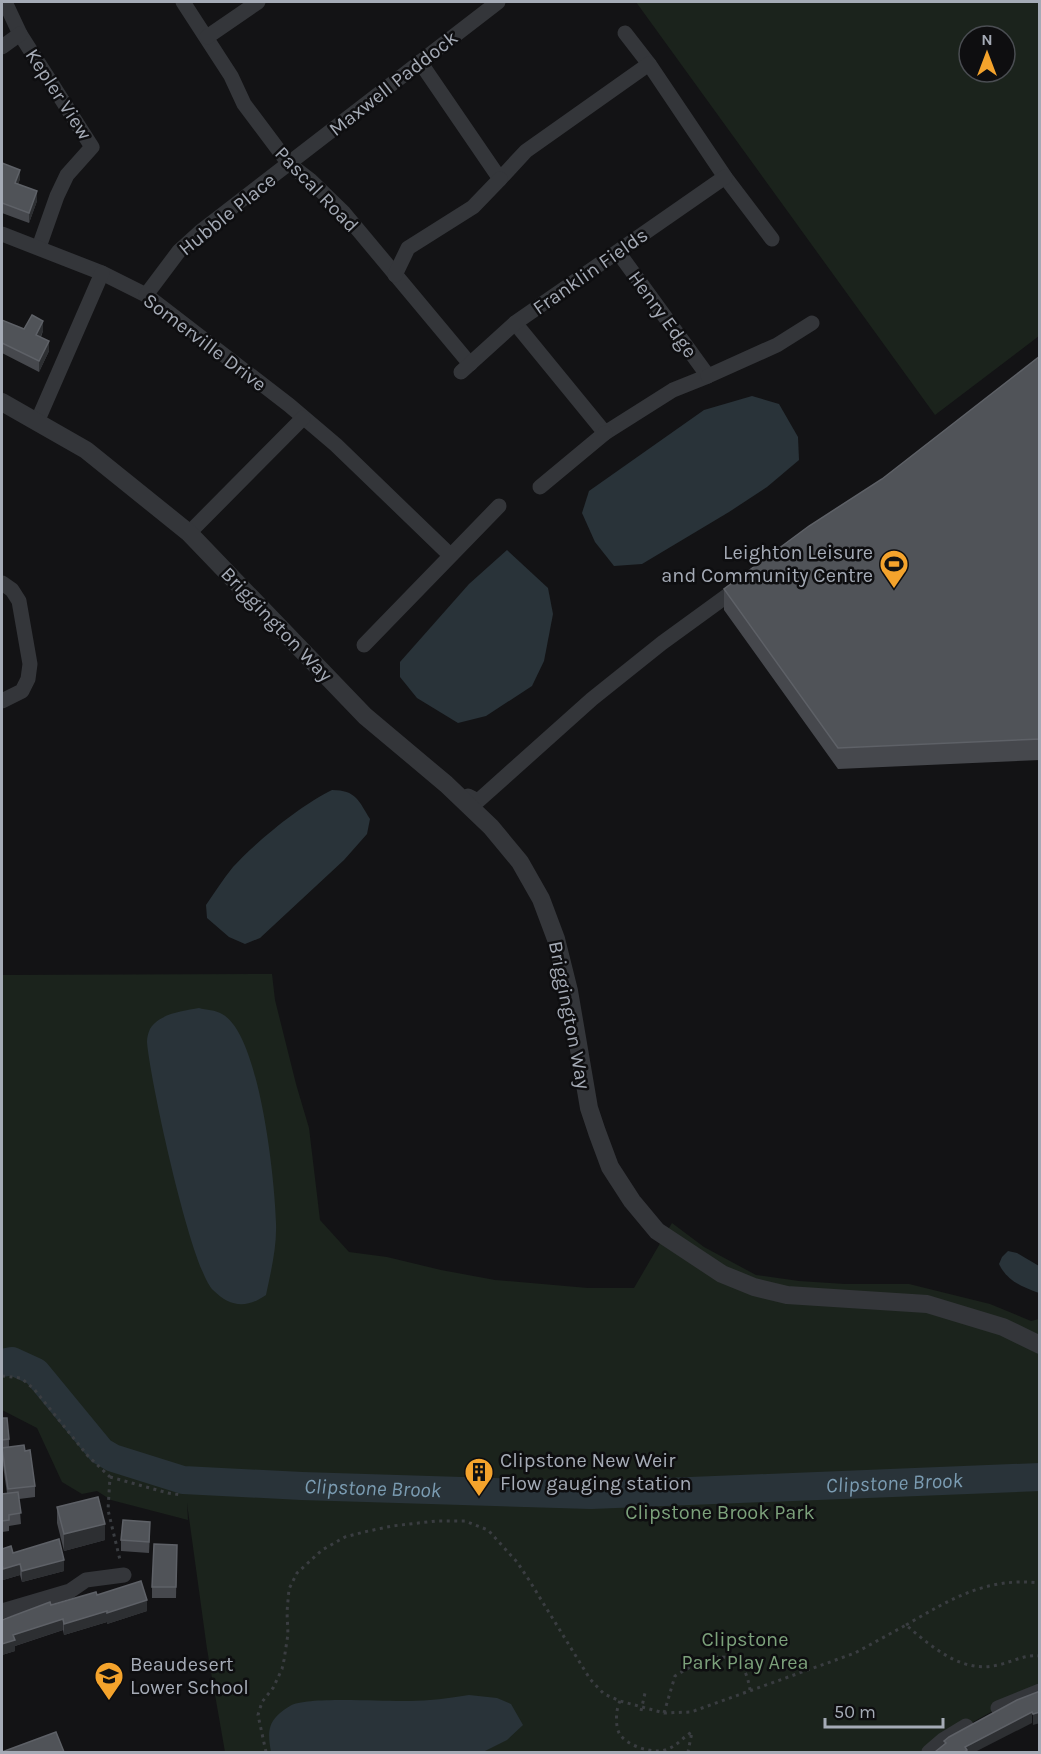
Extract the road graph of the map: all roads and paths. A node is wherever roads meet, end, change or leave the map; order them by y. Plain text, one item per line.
1 (5, 2) edge
2 (183, 2) edge
3 (258, 2) edge
4 (498, 2) edge
5 (625, 33) dead end
6 (20, 34) junction
7 (207, 37) junction
8 (2, 47) edge
9 (420, 62) junction
10 (649, 63) junction
11 (289, 164) junction
12 (725, 177) junction
13 (500, 179) junction
14 (2, 234) edge
15 (772, 239) dead end
16 (39, 247) junction
17 (618, 252) junction
18 (102, 273) junction
19 (395, 275) junction
20 (146, 295) junction
21 (515, 323) junction
22 (812, 323) dead end
23 (465, 368) joint
24 (708, 376) junction
25 (2, 402) edge
26 (303, 418) junction
27 (37, 422) junction
28 (605, 433) junction
29 (540, 487) dead end
30 (500, 506) dead end
31 (189, 533) junction
32 (450, 555) junction
33 (753, 576) edge
34 (2, 583) edge
35 (364, 645) dead end
36 (2, 701) edge
37 (462, 801) junction
38 (1040, 1345) edge
39 (2, 1376) edge
40 (110, 1478) junction
41 (181, 1495) dead end
42 (124, 1575) joint
43 (1040, 1583) edge
44 (2, 1611) edge
45 (906, 1625) junction
46 (1040, 1656) edge
47 (750, 1690) junction
48 (1040, 1691) edge
49 (645, 1693) dead end
50 (620, 1701) junction
51 (623, 1707) dead end
52 (617, 1708) junction
53 (998, 1708) edge
54 (641, 1709) junction
55 (664, 1713) junction
56 (966, 1726) edge
57 (266, 1752) edge
58 (688, 1752) edge
59 (930, 1752) edge

1 - 6 street, Kepler View
2 - 7 street, Pascal Road
3 - 7 street
4 - 9 street, Maxwell Paddock
5 - 10 street
6 - 8 street
6 - 16 street, Kepler View
7 - 11 street, Pascal Road
9 - 11 street, Maxwell Paddock
9 - 13 street
10 - 12 street
10 - 13 street
11 - 19 street, Pascal Road
11 - 20 street, Hubble Place
12 - 15 street
12 - 17 street, Franklin Fields
13 - 19 street
14 - 16 street, Somerville Drive
16 - 18 street, Somerville Drive
17 - 21 street, Franklin Fields
17 - 24 street, Henry Edge
18 - 20 street, Somerville Drive
18 - 27 street
19 - 23 street, Pascal Road
20 - 26 street, Somerville Drive
21 - 23 street, Franklin Fields
21 - 28 street
22 - 24 street, Henry Edge
24 - 28 street, Henry Edge
25 - 27 street, Briggington Way
26 - 31 street
26 - 32 street, Somerville Drive
27 - 31 street, Briggington Way
28 - 29 street, Henry Edge
30 - 32 street
31 - 37 street, Briggington Way
32 - 35 street
33 - 37 street
34 - 36 street
37 - 38 street, Briggington Way
39 - 40 path
40 - 41 path
40 - 42 path
42 - 44 street
43 - 45 path
45 - 46 path
45 - 47 path
47 - 55 path
47 - 55 path
48 - 53 street
49 - 54 path
50 - 52 path
50 - 54 path
50 - 57 path
51 - 52 path
52 - 58 path
54 - 55 path
56 - 59 street

